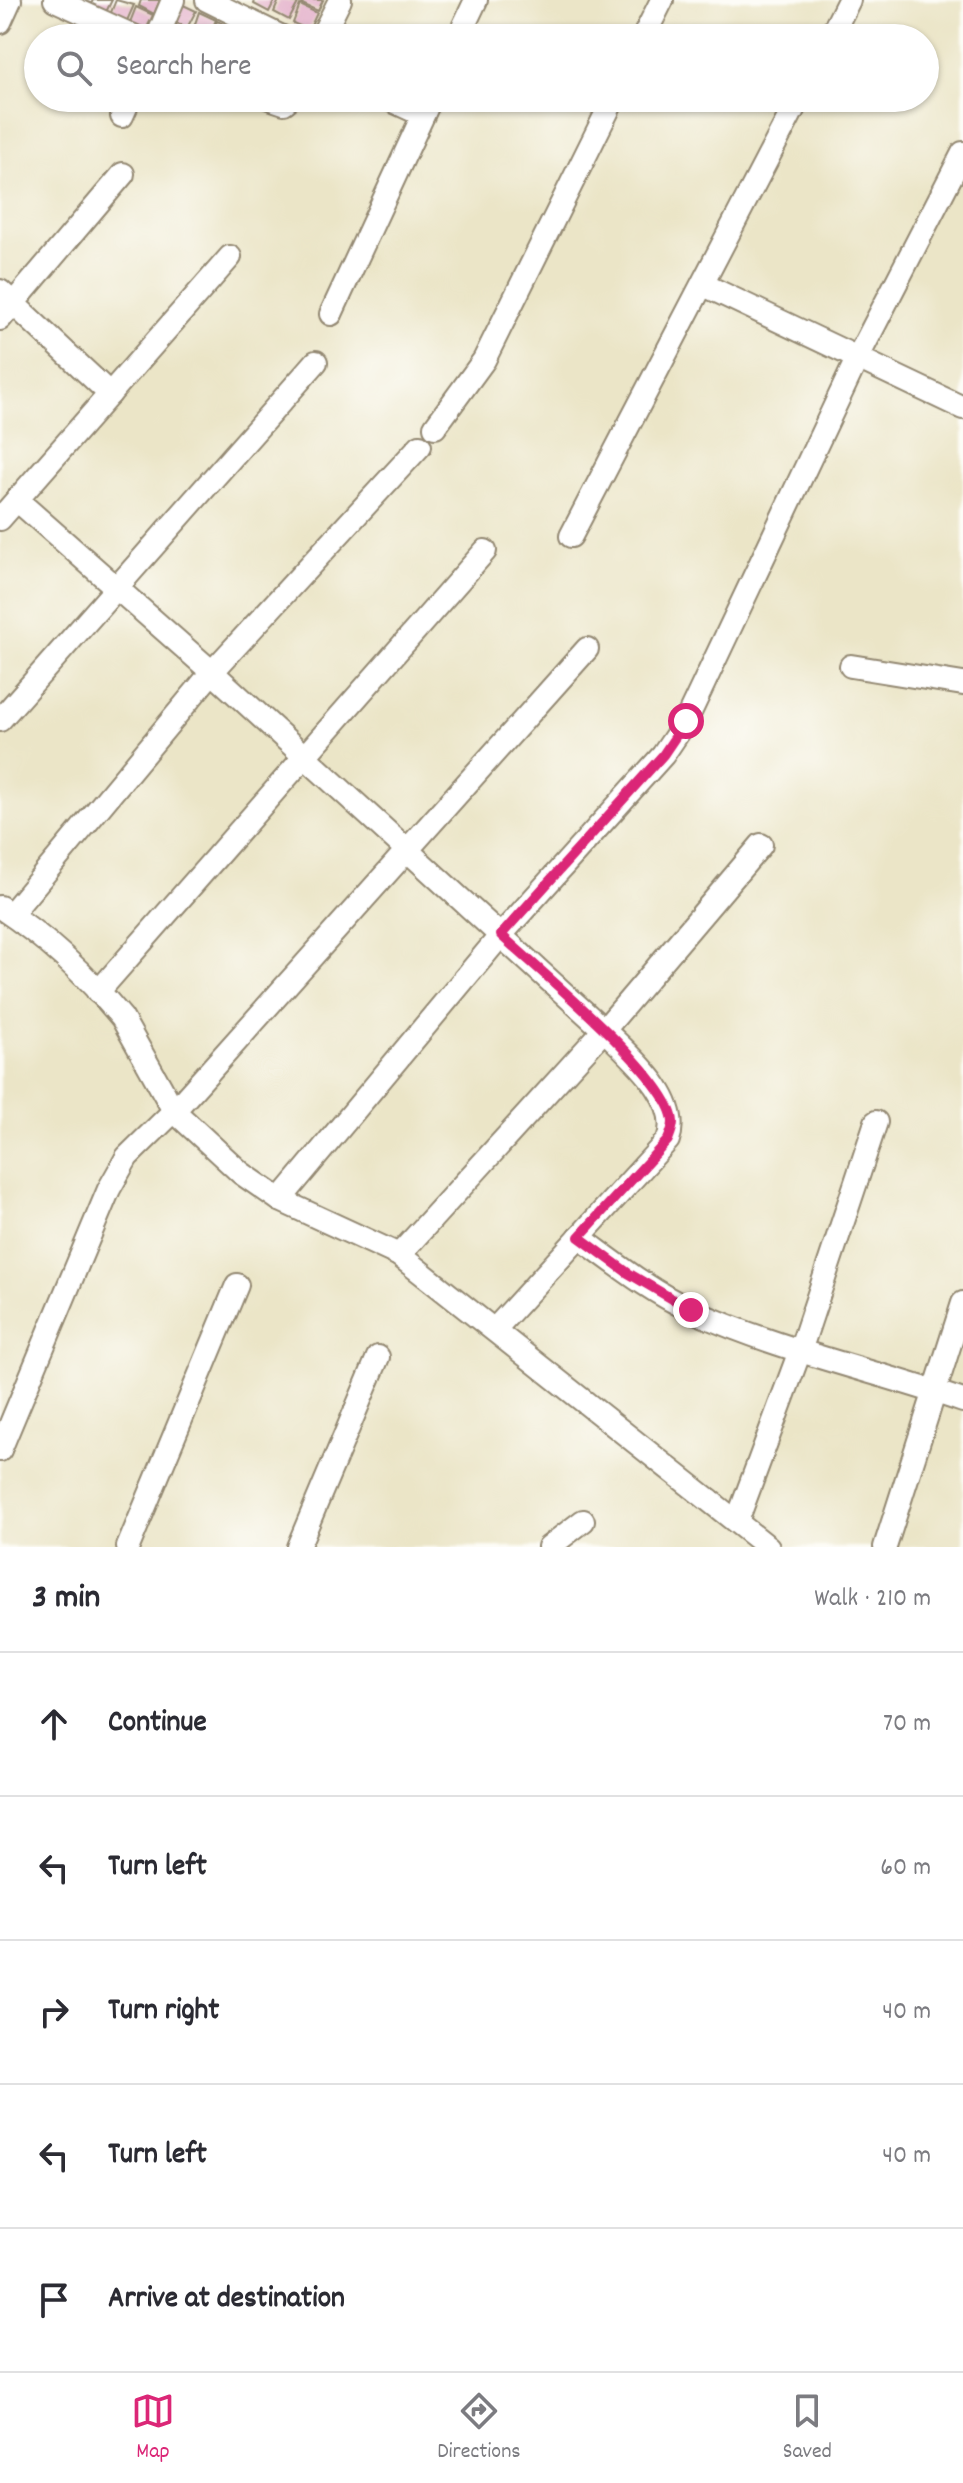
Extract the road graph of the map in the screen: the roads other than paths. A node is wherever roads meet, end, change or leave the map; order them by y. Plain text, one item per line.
1 (10, 0) edge
2 (55, 0) edge
3 (173, 0) edge
4 (207, 0) edge
5 (340, 0) edge
6 (476, 0) edge
7 (662, 0) edge
8 (849, 0) edge
9 (0, 22) edge
10 (107, 24) edge
11 (163, 24) edge
12 (256, 24) edge
13 (328, 24) edge
14 (465, 24) edge
15 (650, 24) edge
16 (837, 24) edge
17 (425, 112) edge
18 (607, 112) edge
19 (792, 112) edge
20 (963, 153) edge
21 (123, 174) dead end
22 (230, 257) dead end
23 (704, 285) junction
24 (4, 304) edge
25 (331, 314) dead end
26 (858, 357) junction
27 (316, 362) dead end
28 (110, 394) junction
29 (963, 408) edge
30 (435, 427) dead end
31 (420, 446) dead end
32 (17, 500) junction
33 (0, 519) edge
34 (571, 536) dead end
35 (485, 551) dead end
36 (117, 587) junction
37 (587, 649) dead end
38 (851, 666) dead end
39 (212, 672) junction
40 (963, 684) edge
41 (0, 720) edge
42 (303, 758) junction
43 (761, 845) dead end
44 (406, 852) junction
45 (5, 910) edge
46 (501, 935) junction
47 (98, 992) junction
48 (604, 1030) junction
49 (174, 1111) junction
50 (876, 1122) dead end
51 (280, 1200) junction
52 (579, 1237) junction
53 (399, 1255) junction
54 (237, 1285) dead end
55 (963, 1303) edge
56 (496, 1328) junction
57 (800, 1351) junction
58 (378, 1357) dead end
59 (935, 1391) junction
60 (963, 1401) edge
61 (6, 1419) edge
62 (0, 1450) edge
63 (583, 1521) dead end
64 (737, 1521) junction
65 (128, 1547) edge
66 (298, 1547) edge
67 (549, 1547) edge
68 (768, 1547) edge
69 (885, 1547) edge

1 - 9 street
2 - 10 street
3 - 11 street
4 - 12 street
5 - 13 street
6 - 14 street
7 - 15 street
8 - 16 street
17 - 25 street
18 - 30 street
19 - 23 street
20 - 26 street
21 - 24 street
22 - 28 street
23 - 26 street
23 - 34 street
24 - 28 street
26 - 29 street
26 - 46 street
27 - 36 street
28 - 32 street
31 - 39 street
32 - 33 street
32 - 36 street
35 - 42 street
36 - 39 street
36 - 41 street
37 - 44 street
38 - 40 street
39 - 42 street
39 - 45 street
42 - 44 street
42 - 47 street
43 - 48 street
44 - 46 street
44 - 49 street
45 - 47 street
46 - 48 street
46 - 51 street
47 - 49 street
48 - 52 street
48 - 53 street
49 - 51 street
49 - 61 street
50 - 57 street
51 - 53 street
52 - 56 street
52 - 57 street
53 - 56 street
54 - 65 street
55 - 59 street
56 - 64 street
57 - 59 street
57 - 64 street
58 - 66 street
59 - 60 street
59 - 69 street
61 - 62 street
63 - 67 street
64 - 68 street

